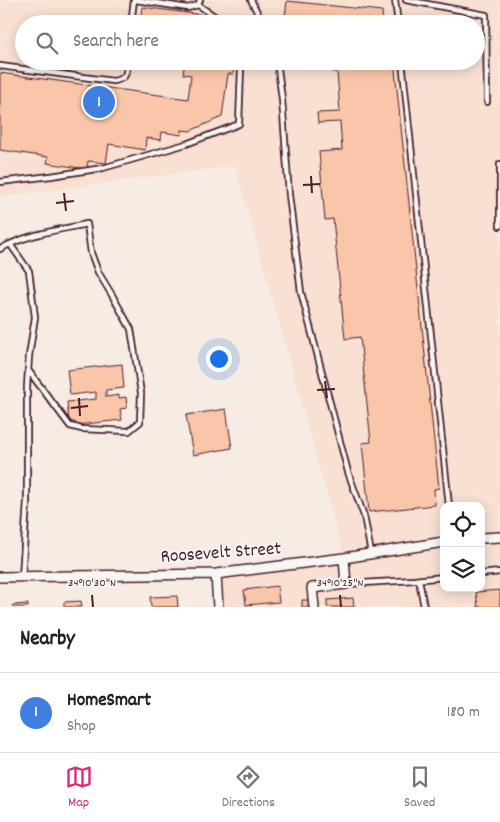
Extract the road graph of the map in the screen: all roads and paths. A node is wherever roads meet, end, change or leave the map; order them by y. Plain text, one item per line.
1 (135, 0) edge
2 (251, 0) edge
3 (395, 0) edge
4 (406, 0) edge
5 (199, 3) edge
6 (133, 15) edge
7 (214, 15) edge
8 (258, 15) edge
9 (397, 15) edge
10 (0, 66) edge
11 (15, 68) edge
12 (30, 70) edge
13 (126, 70) edge
14 (241, 70) edge
15 (278, 70) edge
16 (403, 70) edge
17 (487, 102) dead end
18 (500, 164) edge
19 (0, 182) edge
20 (500, 226) edge
21 (10, 244) junction
22 (0, 249) edge
23 (28, 370) junction
24 (449, 502) edge
25 (500, 537) edge
26 (485, 538) edge
27 (440, 543) edge
28 (371, 553) junction
29 (344, 558) junction
30 (500, 572) edge
31 (216, 574) junction
32 (485, 574) edge
33 (0, 577) edge
34 (22, 577) junction
35 (440, 577) edge
36 (419, 580) junction
37 (346, 584) junction
38 (218, 607) edge
39 (314, 607) edge
40 (424, 607) edge

1 - 5 lane
1 - 6 lane
2 - 8 lane
3 - 9 lane
4 - 17 lane
5 - 7 lane
10 - 11 lane
12 - 13 lane
14 - 19 lane
15 - 28 lane
16 - 24 lane
18 - 20 lane
21 - 22 lane
21 - 23 lane
21 - 23 lane
23 - 34 lane
25 - 26 street
27 - 28 street, Roosevelt Street
28 - 29 street, Roosevelt Street
29 - 31 street, Roosevelt Street
29 - 37 street
30 - 32 lane
31 - 34 street, Roosevelt Street
31 - 38 street
33 - 34 street, Roosevelt Street
35 - 36 lane
36 - 37 lane
36 - 40 lane
37 - 39 street

